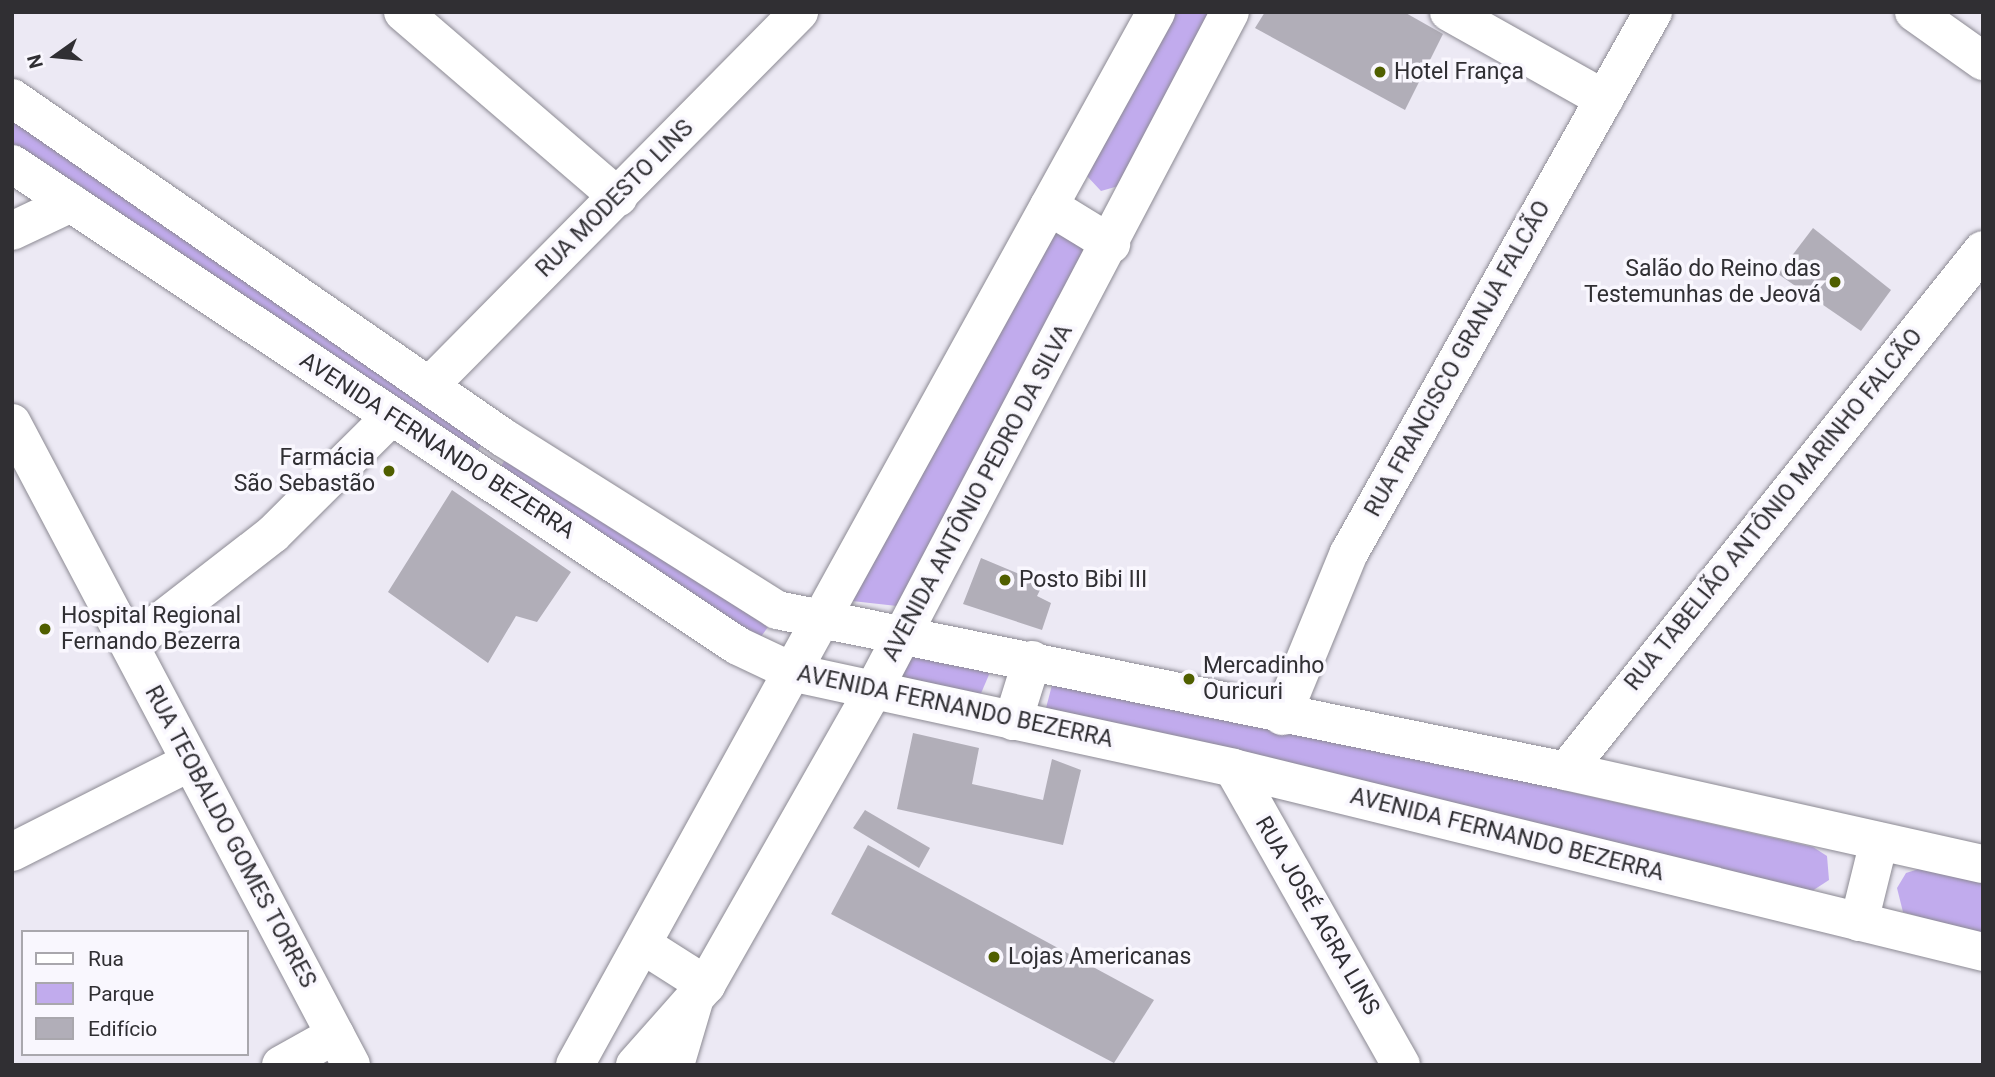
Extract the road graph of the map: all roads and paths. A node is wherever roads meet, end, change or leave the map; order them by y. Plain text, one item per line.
1 (403, 12) edge
2 (799, 12) edge
3 (1156, 12) edge
4 (1230, 12) edge
5 (1449, 12) edge
6 (1653, 12) edge
7 (1914, 12) edge
8 (1983, 61) edge
9 (12, 99) edge
10 (1604, 99) junction
11 (12, 163) edge
12 (618, 197) junction
13 (71, 203) junction
14 (1049, 206) junction
15 (12, 231) edge
16 (1111, 244) junction
17 (1983, 250) edge
18 (289, 288) junction
19 (260, 330) junction
20 (430, 385) junction
21 (390, 418) junction
22 (12, 423) edge
23 (821, 619) junction
24 (902, 632) junction
25 (130, 645) junction
26 (1032, 660) junction
27 (795, 673) junction
28 (873, 691) junction
29 (1282, 716) junction
30 (1013, 720) junction
31 (190, 762) junction
32 (1233, 768) junction
33 (1566, 771) junction
34 (1879, 841) junction
35 (12, 852) edge
36 (1983, 864) edge
37 (1859, 922) junction
38 (643, 945) junction
39 (1983, 952) edge
40 (700, 993) junction
41 (343, 1050) edge
42 (281, 1065) edge
43 (575, 1065) edge
44 (635, 1065) edge
45 (676, 1065) edge
46 (1401, 1065) edge

1 - 12 main road
2 - 12 main road, RUA MODESTO LINS
3 - 14 main road
4 - 16 main road, AVENIDA ANTÔNIO PEDRO DA SILVA
5 - 10 main road
6 - 10 main road, RUA FRANCISCO GRANJA FALCÃO
7 - 8 main road
9 - 18 main road, AVENIDA FERNANDO BEZERRA
10 - 29 main road, RUA FRANCISCO GRANJA FALCÃO
11 - 13 main road, AVENIDA FERNANDO BEZERRA
12 - 20 main road, RUA MODESTO LINS
13 - 15 main road
13 - 19 main road, AVENIDA FERNANDO BEZERRA
14 - 16 main road
14 - 23 main road
16 - 24 main road, AVENIDA ANTÔNIO PEDRO DA SILVA
17 - 33 main road, RUA TABELIÃO ANTÔNIO MARINHO FALCÃO
18 - 19 main road
18 - 20 main road, AVENIDA FERNANDO BEZERRA
19 - 21 main road, AVENIDA FERNANDO BEZERRA
20 - 23 main road, AVENIDA FERNANDO BEZERRA
21 - 25 main road
21 - 27 main road, AVENIDA FERNANDO BEZERRA
22 - 25 main road, RUA TEOBALDO GOMES TORRES
23 - 24 main road, AVENIDA FERNANDO BEZERRA
23 - 27 main road
24 - 26 main road, AVENIDA FERNANDO BEZERRA
24 - 28 main road, AVENIDA ANTÔNIO PEDRO DA SILVA
25 - 31 main road, RUA TEOBALDO GOMES TORRES
26 - 29 main road, AVENIDA FERNANDO BEZERRA
26 - 30 main road
27 - 28 main road, AVENIDA FERNANDO BEZERRA
27 - 38 main road
28 - 30 main road, AVENIDA FERNANDO BEZERRA
28 - 40 main road, AVENIDA ANTÔNIO PEDRO DA SILVA
29 - 33 main road, AVENIDA FERNANDO BEZERRA
30 - 32 main road, AVENIDA FERNANDO BEZERRA
31 - 35 main road
31 - 41 main road, RUA TEOBALDO GOMES TORRES
32 - 37 main road, AVENIDA FERNANDO BEZERRA
32 - 46 main road, RUA JOSÉ AGRA LINS
33 - 34 main road, AVENIDA FERNANDO BEZERRA
34 - 36 main road, AVENIDA FERNANDO BEZERRA
34 - 37 main road
37 - 39 main road, AVENIDA FERNANDO BEZERRA
38 - 40 main road
38 - 43 main road
40 - 44 main road, AVENIDA ANTÔNIO PEDRO DA SILVA
40 - 45 main road
41 - 42 main road

